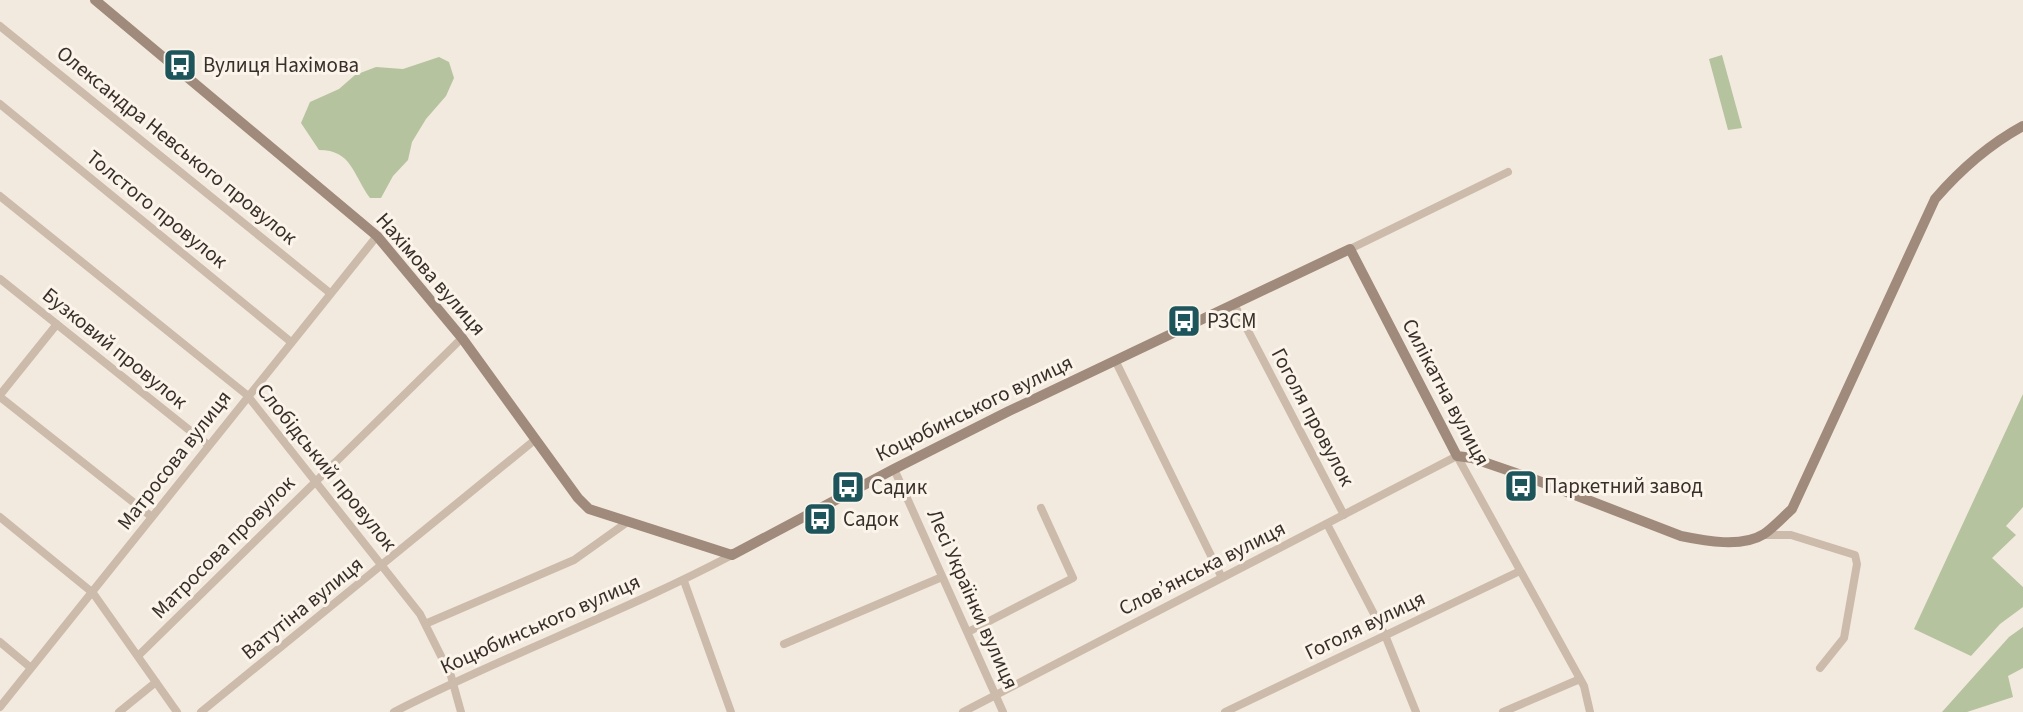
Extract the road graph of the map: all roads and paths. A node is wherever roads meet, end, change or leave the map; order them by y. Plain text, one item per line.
1 (94, 0) edge
2 (0, 26) edge
3 (0, 104) edge
4 (2023, 126) edge
5 (1508, 172) dead end
6 (0, 196) edge
7 (377, 236) junction
8 (1350, 249) junction
9 (0, 279) edge
10 (330, 293) junction
11 (1234, 304) junction
12 (57, 324) junction
13 (462, 338) junction
14 (291, 342) junction
15 (1114, 360) junction
16 (247, 395) junction
17 (0, 396) edge
18 (536, 439) junction
19 (208, 445) junction
20 (1457, 456) junction
21 (894, 469) junction
22 (315, 481) junction
23 (1041, 508) dead end
24 (1344, 515) junction
25 (0, 517) edge
26 (152, 517) junction
27 (626, 522) junction
28 (1326, 524) junction
29 (1763, 535) junction
30 (732, 555) junction
31 (384, 565) junction
32 (1520, 571) junction
33 (942, 577) junction
34 (1222, 578) junction
35 (684, 581) junction
36 (93, 593) junction
37 (425, 624) junction
38 (968, 632) junction
39 (1385, 635) junction
40 (0, 642) edge
41 (784, 644) dead end
42 (138, 656) junction
43 (31, 668) junction
44 (1820, 668) dead end
45 (1580, 679) junction
46 (156, 682) junction
47 (451, 683) junction
48 (996, 694) junction
49 (0, 706) edge
50 (119, 712) edge
51 (177, 712) edge
52 (201, 712) edge
53 (394, 712) edge
54 (461, 712) edge
55 (731, 712) edge
56 (963, 712) edge
57 (1004, 712) edge
58 (1225, 712) edge
59 (1416, 712) edge
60 (1503, 712) edge
61 (1590, 712) edge

1 - 7 street, Нахімова вулиця
2 - 10 street, Олександра Невського провулок
3 - 14 street, Толстого провулок
4 - 29 street
5 - 8 street, Коцюбинського вулиця
6 - 16 street, Слобідський провулок
7 - 10 street, Матросова вулиця
7 - 13 street, Нахімова вулиця
8 - 11 street, Коцюбинського вулиця
8 - 20 street, Силікатна вулиця
9 - 12 street, Бузковий провулок
10 - 14 street, Матросова вулиця
11 - 15 street, Коцюбинського вулиця
11 - 24 street, Гоголя провулок
12 - 17 street
12 - 19 street, Бузковий провулок
13 - 18 street, Нахімова вулиця
13 - 22 street, Матросова провулок
14 - 16 street, Матросова вулиця
15 - 21 street, Коцюбинського вулиця
15 - 34 street
16 - 19 street, Матросова вулиця
16 - 22 street, Слобідський провулок
17 - 26 street
18 - 27 street, Нахімова вулиця
18 - 31 street, Ватутіна вулиця
19 - 26 street, Матросова вулиця
20 - 24 street, Слов’янська вулиця
20 - 29 street
20 - 32 street, Силікатна вулиця
21 - 30 street, Коцюбинського вулиця
21 - 33 street, Лесі Українки вулиця
22 - 31 street, Слобідський провулок
22 - 42 street, Матросова провулок
23 - 38 street
24 - 28 street, Слов’янська вулиця
25 - 36 street
26 - 36 street, Матросова вулиця
27 - 30 street, Нахімова вулиця
27 - 37 street
28 - 34 street, Слов’янська вулиця
28 - 39 street
29 - 44 street
30 - 35 street, Коцюбинського вулиця
31 - 37 street, Слобідський провулок
31 - 52 street, Ватутіна вулиця
32 - 39 street, Гоголя вулиця
32 - 45 street, Силікатна вулиця
33 - 38 street, Лесі Українки вулиця
33 - 41 street
34 - 48 street, Слов’янська вулиця
35 - 47 street, Коцюбинського вулиця
35 - 55 street
36 - 42 street
36 - 43 street, Матросова вулиця
37 - 47 street, Слобідський провулок
38 - 48 street, Лесі Українки вулиця
39 - 58 street, Гоголя вулиця
39 - 59 street
40 - 43 street
42 - 46 street
43 - 49 street, Матросова вулиця
45 - 60 street
45 - 61 street, Силікатна вулиця
46 - 50 street
46 - 51 street
47 - 53 street, Коцюбинського вулиця
47 - 54 street, Слобідський провулок
48 - 56 street, Слов’янська вулиця
48 - 57 street, Лесі Українки вулиця

